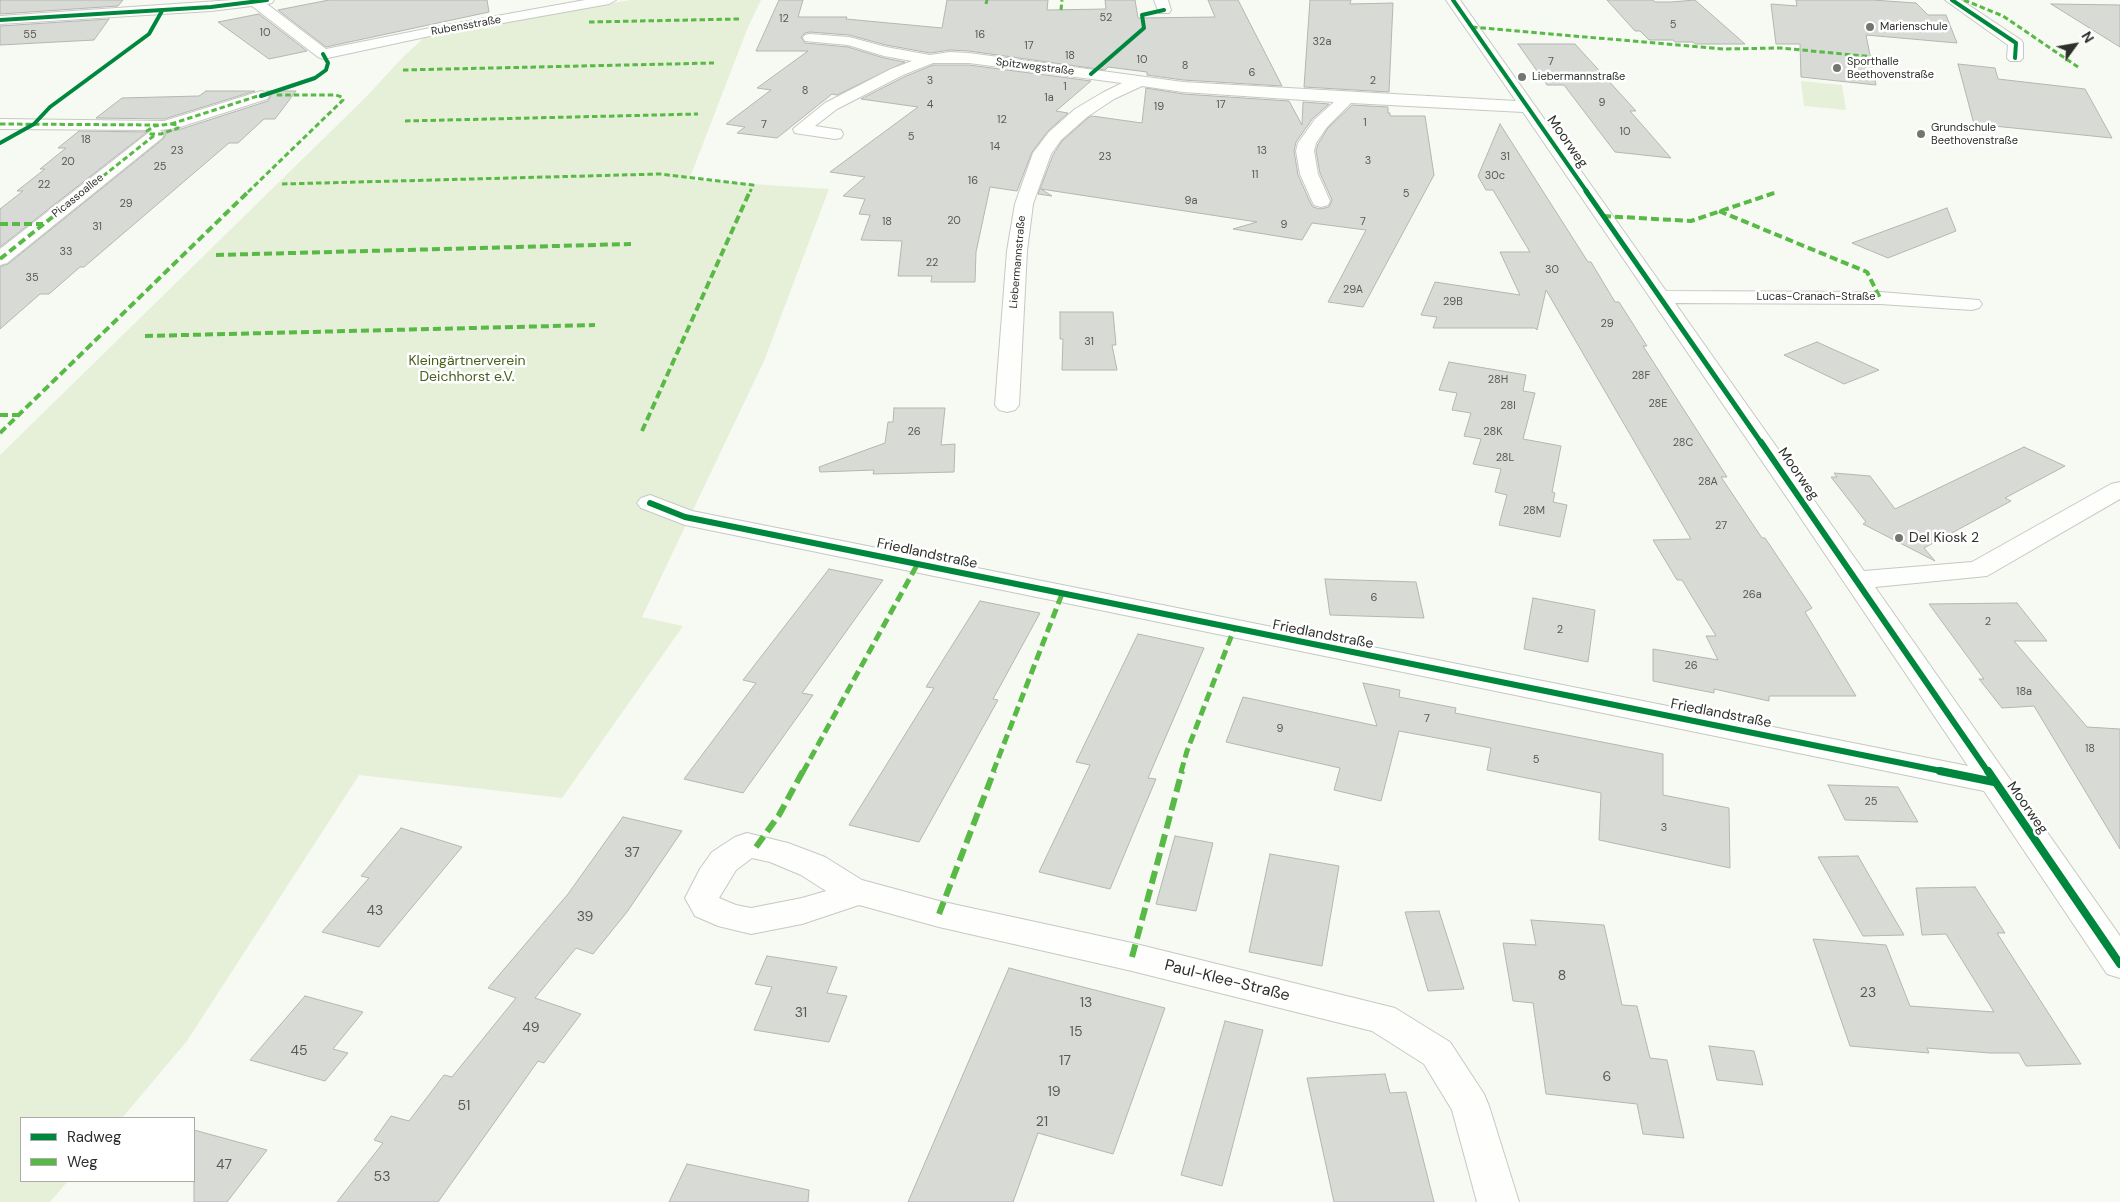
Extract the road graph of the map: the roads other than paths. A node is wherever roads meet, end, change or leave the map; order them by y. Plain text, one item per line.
1 (609, 0) edge
2 (1453, 0) edge
3 (1952, 0) edge
4 (261, 1) edge
5 (0, 20) edge
6 (810, 38) dead end
7 (2015, 58) dead end
8 (930, 59) junction
9 (1140, 81) junction
10 (261, 96) dead end
11 (1347, 98) junction
12 (1528, 107) junction
13 (0, 124) edge
14 (162, 127) junction
15 (835, 134) dead end
16 (1321, 201) dead end
17 (0, 259) edge
18 (1659, 297) junction
19 (1972, 304) dead end
20 (1007, 405) dead end
21 (2120, 489) edge
22 (650, 503) dead end
23 (1857, 580) junction
24 (1994, 782) junction
25 (851, 890) dead end
26 (2120, 964) edge
27 (1498, 1202) edge

1 - 4 street, Rubensstraße
2 - 12 street, Moorweg
3 - 7 street
4 - 5 street
6 - 8 street, Spitzwegstraße
8 - 9 street, Spitzwegstraße
8 - 15 street, Spitzwegstraße
9 - 11 street
9 - 20 street, Liebermannstraße
10 - 14 street, Picassoallee
11 - 12 street
11 - 16 street
12 - 18 street, Moorweg
13 - 14 street, Picassoallee
14 - 17 street, Picassoallee
18 - 19 street, Lucas-Cranach-Straße
18 - 23 street, Moorweg
21 - 23 street
22 - 24 street, Friedlandstraße
23 - 24 street, Moorweg
24 - 26 street, Moorweg
25 - 27 street, Paul-Klee-Straße

